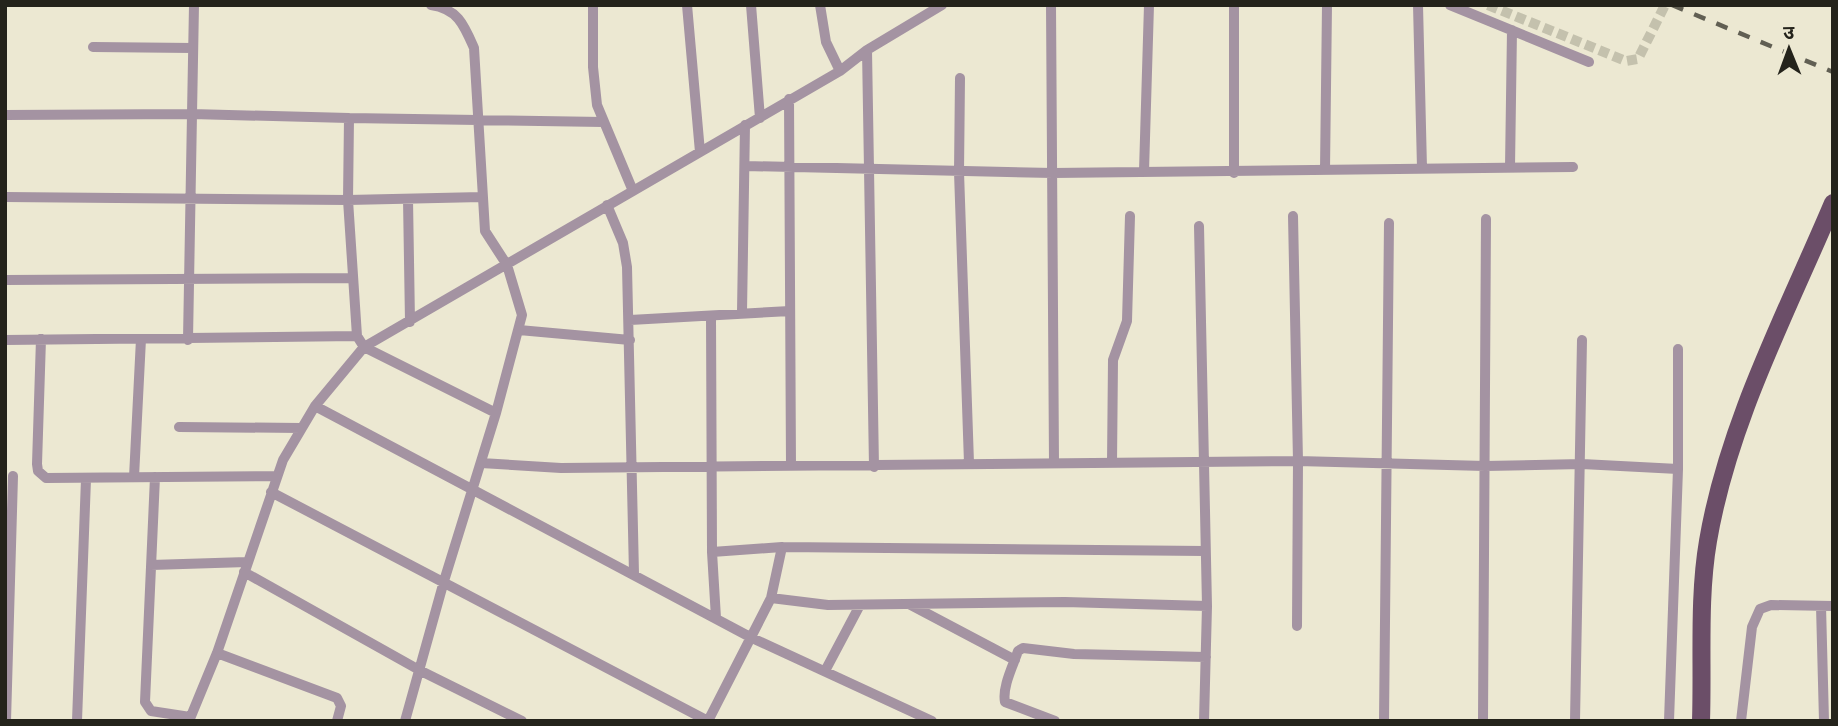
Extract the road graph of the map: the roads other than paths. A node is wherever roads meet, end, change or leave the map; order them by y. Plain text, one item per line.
1 (194, 5) edge
2 (431, 5) edge
3 (593, 5) edge
4 (687, 5) edge
5 (751, 5) edge
6 (820, 5) edge
7 (942, 5) edge
8 (1051, 5) edge
9 (1149, 5) edge
10 (1234, 5) edge
11 (1327, 5) edge
12 (1418, 5) edge
13 (1450, 5) edge
14 (1512, 30) junction
15 (93, 47) dead end
16 (193, 48) junction
17 (866, 50) junction
18 (1589, 62) dead end
19 (840, 71) junction
20 (960, 78) dead end
21 (789, 99) junction
22 (192, 114) junction
23 (5, 115) edge
24 (349, 118) junction
25 (760, 118) junction
26 (481, 120) junction
27 (603, 122) junction
28 (746, 125) junction
29 (700, 152) junction
30 (746, 166) junction
31 (790, 167) junction
32 (1510, 167) junction
33 (1573, 167) dead end
34 (1422, 168) junction
35 (869, 169) junction
36 (1325, 170) junction
37 (1144, 171) junction
38 (959, 172) junction
39 (1053, 173) junction
40 (1234, 173) junction
41 (633, 191) junction
42 (5, 197) edge
43 (482, 197) junction
44 (189, 198) junction
45 (408, 199) junction
46 (348, 200) junction
47 (1833, 203) edge
48 (607, 205) junction
49 (1130, 216) dead end
50 (1293, 216) dead end
51 (1486, 219) dead end
52 (1389, 223) dead end
53 (1199, 226) dead end
54 (507, 265) junction
55 (352, 278) junction
56 (5, 280) edge
57 (188, 281) junction
58 (790, 311) junction
59 (742, 312) junction
60 (711, 316) junction
61 (630, 320) junction
62 (411, 322) junction
63 (519, 330) junction
64 (357, 336) junction
65 (41, 339) junction
66 (141, 339) junction
67 (5, 340) edge
68 (188, 340) junction
69 (630, 340) junction
70 (1582, 341) dead end
71 (364, 347) junction
72 (1678, 349) dead end
73 (315, 406) junction
74 (496, 413) junction
75 (179, 427) dead end
76 (301, 428) junction
77 (1298, 461) junction
78 (1054, 462) junction
79 (1387, 462) junction
80 (481, 463) junction
81 (969, 463) junction
82 (1112, 463) junction
83 (1202, 463) junction
84 (1582, 464) junction
85 (791, 466) junction
86 (1485, 466) junction
87 (712, 467) junction
88 (874, 467) junction
89 (633, 468) junction
90 (1678, 469) junction
91 (13, 476) dead end
92 (276, 476) junction
93 (134, 477) junction
94 (155, 477) junction
95 (86, 479) junction
96 (473, 490) junction
97 (271, 492) junction
98 (782, 547) junction
99 (1205, 551) junction
100 (712, 552) junction
101 (8, 555) edge
102 (151, 565) junction
103 (245, 567) junction
104 (634, 574) junction
105 (443, 580) junction
106 (771, 598) junction
107 (907, 603) junction
108 (860, 605) junction
109 (1207, 606) junction
110 (1827, 606) edge
111 (716, 618) junction
112 (1297, 626) dead end
113 (752, 638) junction
114 (217, 653) junction
115 (1206, 657) junction
116 (1015, 660) junction
117 (421, 671) junction
118 (825, 671) junction
119 (190, 719) edge
120 (6, 721) edge
121 (77, 721) edge
122 (337, 721) edge
123 (405, 721) edge
124 (522, 721) edge
125 (932, 721) edge
126 (1055, 721) edge
127 (1204, 721) edge
128 (1384, 721) edge
129 (1483, 721) edge
130 (1575, 721) edge
131 (1669, 721) edge
132 (1701, 721) edge
133 (1741, 721) edge
134 (1824, 721) edge

1 - 16 street
2 - 26 street
3 - 27 street
4 - 29 street
5 - 25 street
6 - 19 street
7 - 17 street
8 - 39 street
9 - 37 street
10 - 40 street
11 - 36 street
12 - 34 street
13 - 14 street
14 - 18 street
14 - 32 street
15 - 16 street
16 - 22 street
17 - 19 street
17 - 35 street
19 - 21 street
20 - 38 street
21 - 25 street
21 - 31 street
22 - 23 street
22 - 24 street
22 - 44 street
24 - 26 street
24 - 46 street
25 - 28 street
26 - 27 street
26 - 43 street
27 - 41 street
28 - 29 street
28 - 30 street
29 - 41 street
30 - 31 street
30 - 59 street
31 - 35 street
31 - 58 street
32 - 33 street
32 - 34 street
34 - 36 street
35 - 38 street
35 - 88 street
36 - 40 street
37 - 39 street
37 - 40 street
38 - 39 street
38 - 81 street
39 - 78 street
41 - 48 street
42 - 44 street
43 - 45 street
43 - 54 street
44 - 46 street
44 - 57 street
45 - 46 street
45 - 62 street
46 - 55 street
47 - 132 main road
48 - 54 street
48 - 61 street
49 - 82 street
50 - 77 street
51 - 86 street
52 - 79 street
53 - 83 street
54 - 62 street
54 - 63 street
55 - 57 street
55 - 64 street
56 - 57 street
57 - 68 street
58 - 59 street
58 - 85 street
59 - 60 street
60 - 61 street
60 - 87 street
61 - 69 street
62 - 71 street
63 - 69 street
63 - 74 street
64 - 68 street
64 - 71 street
65 - 66 street
65 - 67 street
65 - 95 street
66 - 68 street
66 - 93 street
69 - 89 street
70 - 84 street
71 - 73 street
71 - 74 street
72 - 90 street
73 - 76 street
73 - 96 street
74 - 80 street
75 - 76 street
76 - 92 street
77 - 79 street
77 - 83 street
77 - 112 street
78 - 81 street
78 - 82 street
79 - 86 street
79 - 128 street
80 - 89 street
80 - 96 street
81 - 88 street
82 - 83 street
83 - 99 street
84 - 86 street
84 - 90 street
84 - 130 street
85 - 87 street
85 - 88 street
86 - 129 street
87 - 89 street
87 - 100 street
89 - 104 street
90 - 131 street
91 - 101 street
92 - 94 street
92 - 97 street
93 - 94 street
93 - 95 street
94 - 102 street
95 - 121 street
96 - 104 street
96 - 105 street
97 - 103 street
97 - 105 street
98 - 99 street
98 - 100 street
98 - 106 street
99 - 109 street
100 - 111 street
101 - 120 street
102 - 103 street
102 - 119 street
103 - 114 street
103 - 117 street
104 - 111 street
105 - 113 street
105 - 117 street
106 - 108 street
106 - 113 street
107 - 108 street
107 - 109 street
107 - 116 street
108 - 118 street
109 - 115 street
110 - 133 street
110 - 134 street
111 - 113 street
113 - 118 street
114 - 119 street
114 - 122 street
115 - 116 street
115 - 127 street
116 - 126 street
117 - 123 street
117 - 124 street
118 - 125 street

